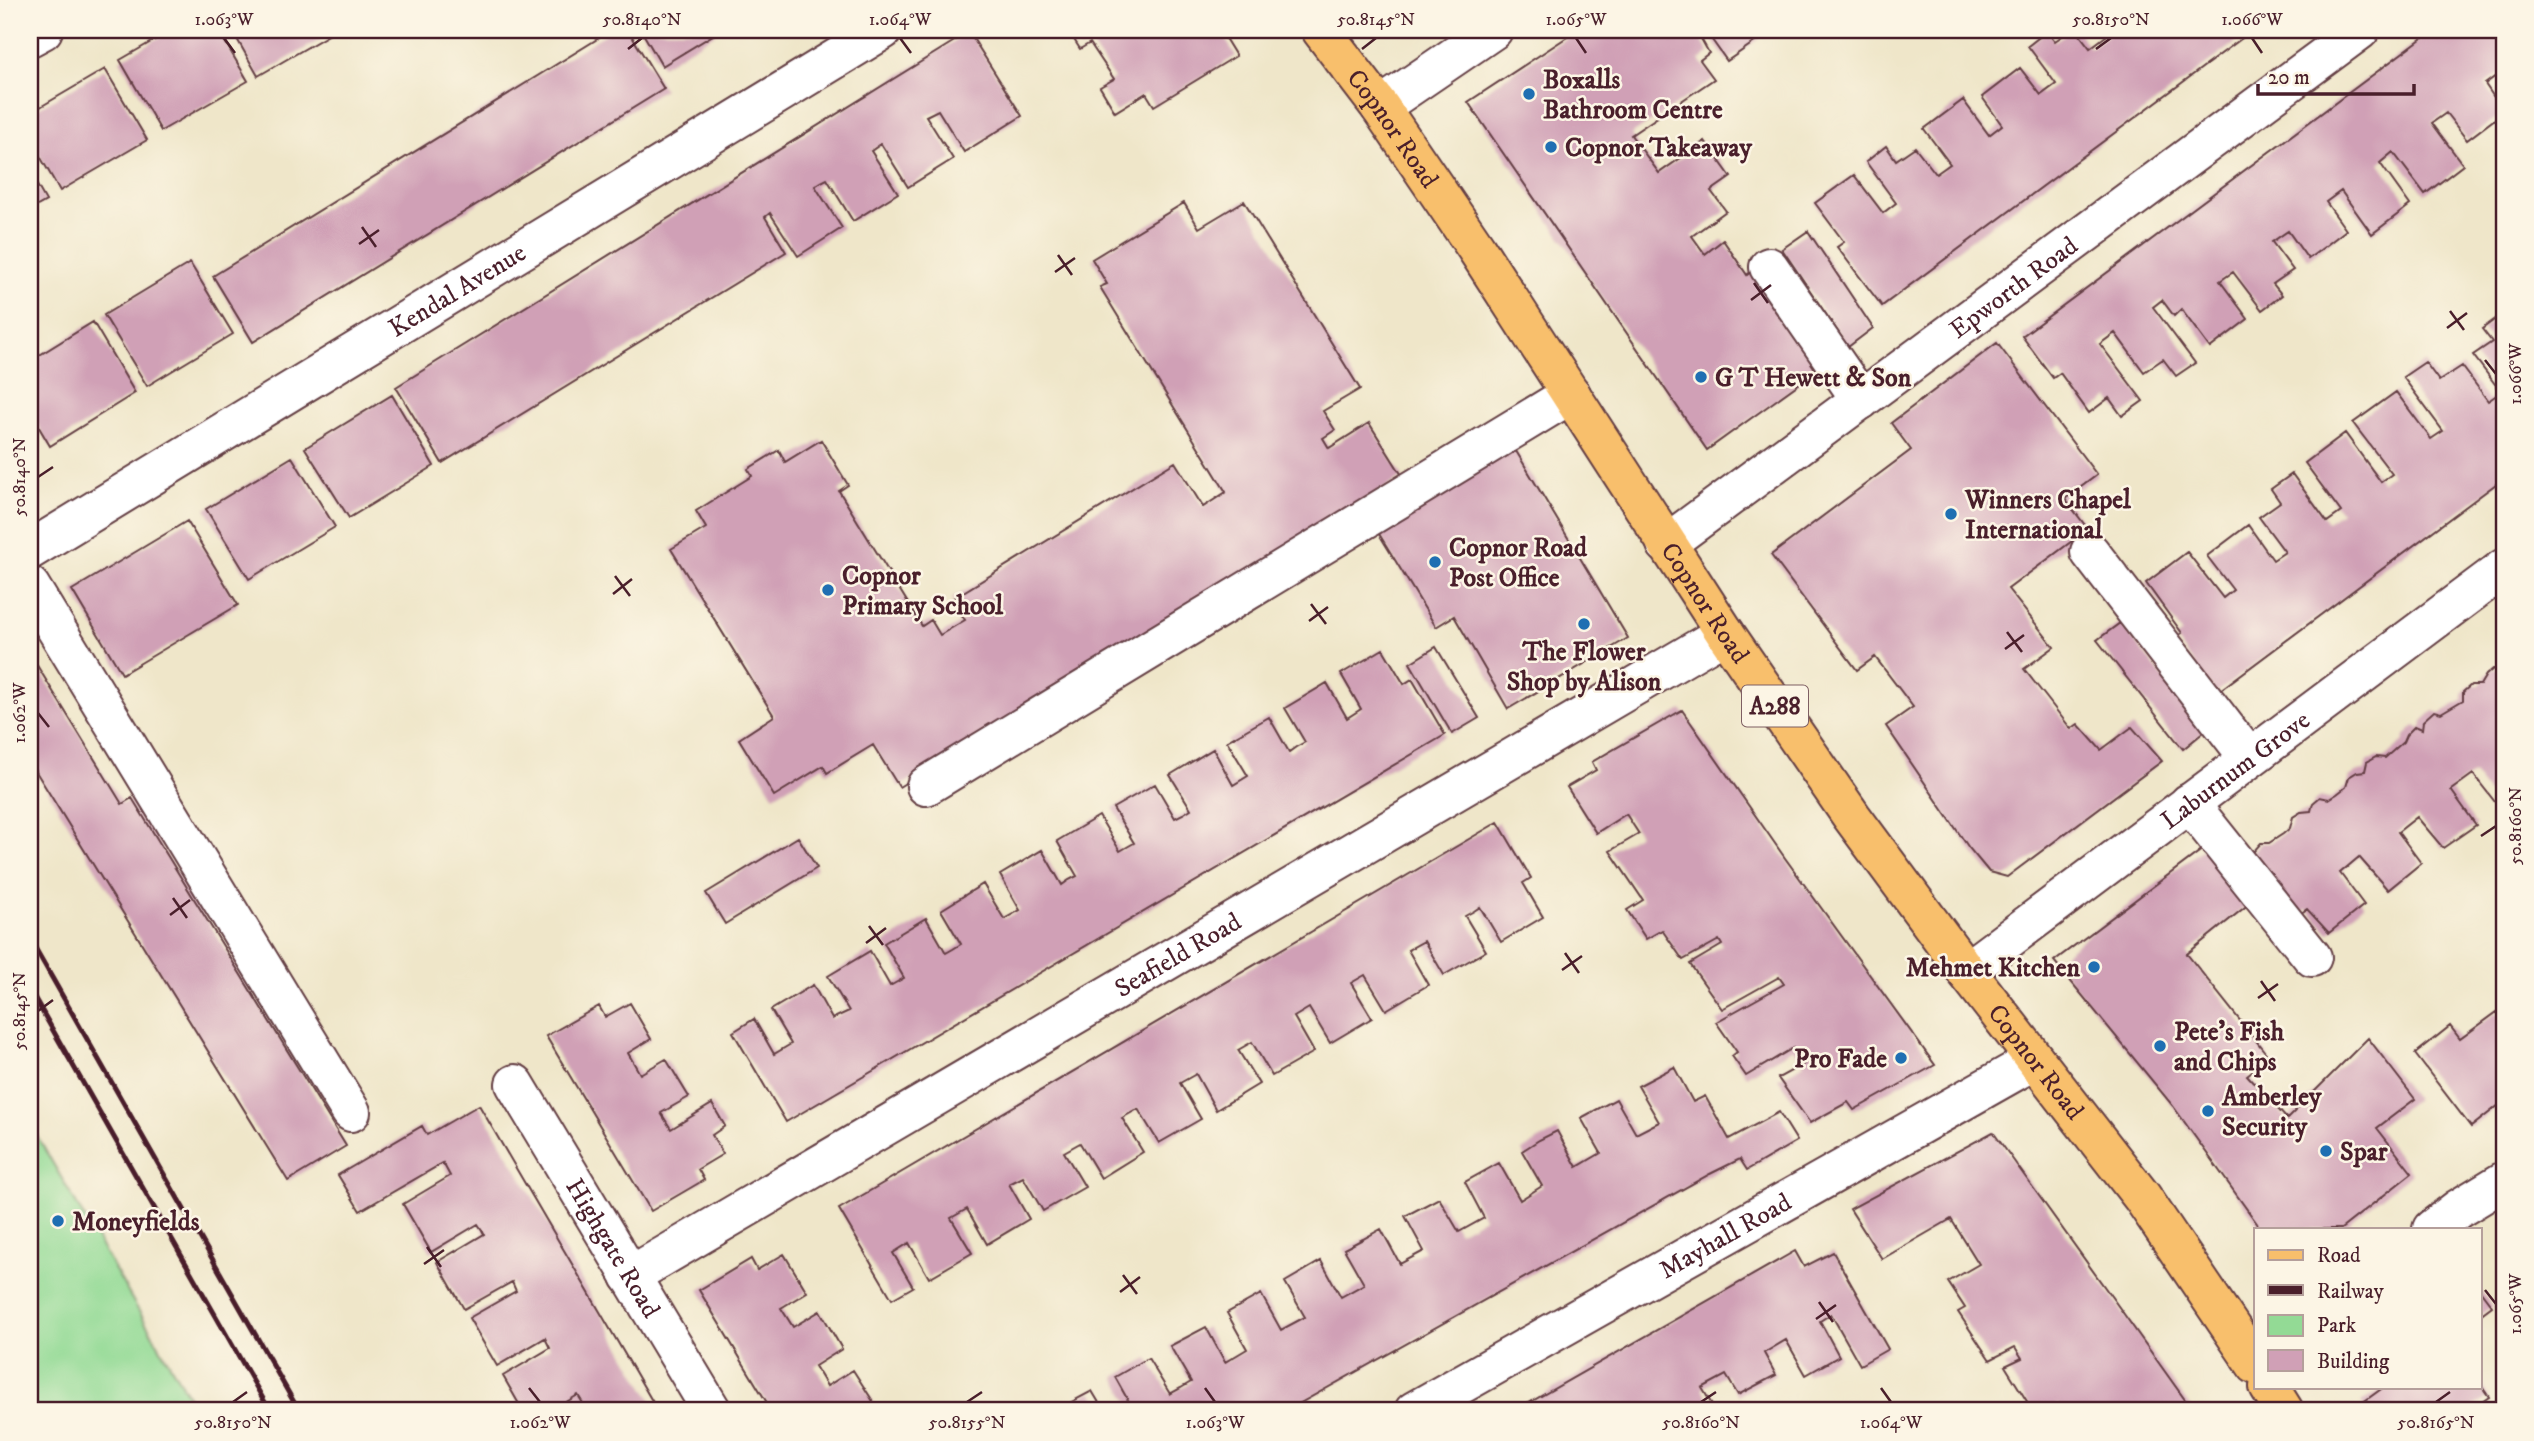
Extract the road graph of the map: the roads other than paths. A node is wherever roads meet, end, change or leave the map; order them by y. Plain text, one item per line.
1 (43, 30) edge
2 (883, 30) edge
3 (1321, 30) edge
4 (1493, 30) edge
5 (2360, 30) edge
6 (30, 37) edge
7 (1380, 107) junction
8 (1769, 267) dead end
9 (1572, 394) junction
10 (1861, 400) junction
11 (1666, 544) junction
12 (30, 550) edge
13 (2090, 552) dead end
14 (2504, 568) edge
15 (30, 586) edge
16 (1725, 633) junction
17 (2249, 758) junction
18 (926, 786) dead end
19 (2189, 803) junction
20 (2312, 957) dead end
21 (1966, 971) junction
22 (2035, 1060) junction
23 (515, 1084) dead end
24 (351, 1112) dead end
25 (2504, 1181) edge
26 (2433, 1228) edge
27 (630, 1276) junction
28 (2254, 1361) edge
29 (2270, 1388) edge
30 (712, 1411) edge
31 (1414, 1411) edge
32 (2284, 1411) edge

1 - 6 street
2 - 12 street, Kendal Avenue
3 - 7 main road, Copnor Road / A288
4 - 7 street
5 - 10 street, Epworth Road
7 - 9 main road, Copnor Road / A288
8 - 10 street
9 - 11 main road, Copnor Road / A288
9 - 18 street
10 - 11 street, Epworth Road
11 - 16 main road, Copnor Road / A288
13 - 17 street
14 - 17 street, Laburnum Grove
15 - 24 street
16 - 21 main road, Copnor Road / A288
16 - 27 street, Seafield Road
17 - 19 street, Laburnum Grove
19 - 20 street
19 - 21 street, Laburnum Grove
21 - 22 main road, Copnor Road / A288
22 - 28 main road, Copnor Road / A288
22 - 31 street, Mayhall Road
23 - 27 street, Highgate Road
25 - 26 street
27 - 30 street, Highgate Road
29 - 32 main road

